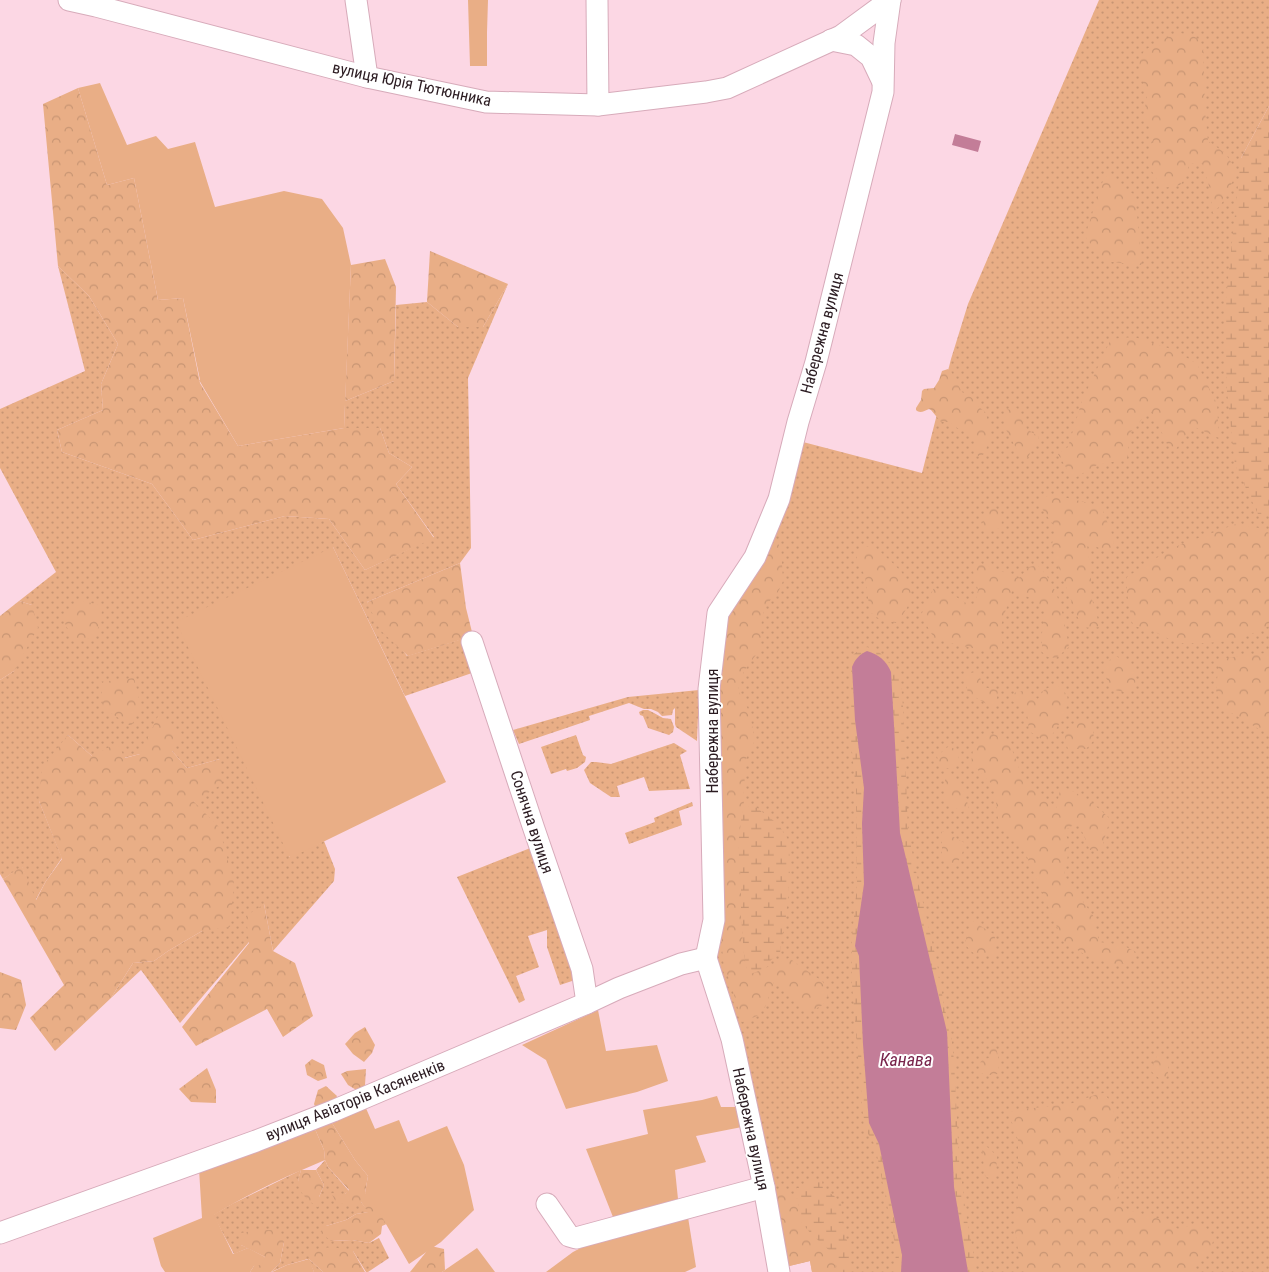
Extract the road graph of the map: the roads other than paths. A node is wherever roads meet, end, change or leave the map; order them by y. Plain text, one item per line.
1 (69, 0) edge
2 (356, 0) edge
3 (597, 0) edge
4 (890, 0) edge
5 (831, 40) junction
6 (367, 77) junction
7 (884, 83) junction
8 (598, 106) junction
9 (472, 642) dead end
10 (706, 958) junction
11 (587, 1003) junction
12 (764, 1187) junction
13 (546, 1204) dead end
14 (0, 1233) edge
15 (779, 1272) edge

1 - 6 street, вулиця Юрія Тютюнника
2 - 6 street
3 - 8 street
4 - 5 street, вулиця Юрія Тютюнника
4 - 7 street, Набережна вулиця
5 - 7 street
5 - 8 street, вулиця Юрія Тютюнника
6 - 8 street, вулиця Юрія Тютюнника
7 - 10 street, Набережна вулиця
9 - 11 street, Сонячна вулиця
10 - 11 street, вулиця Авіаторів Касяненків
10 - 12 street, Набережна вулиця
11 - 14 street, вулиця Авіаторів Касяненків
12 - 13 street
12 - 15 street, Набережна вулиця

